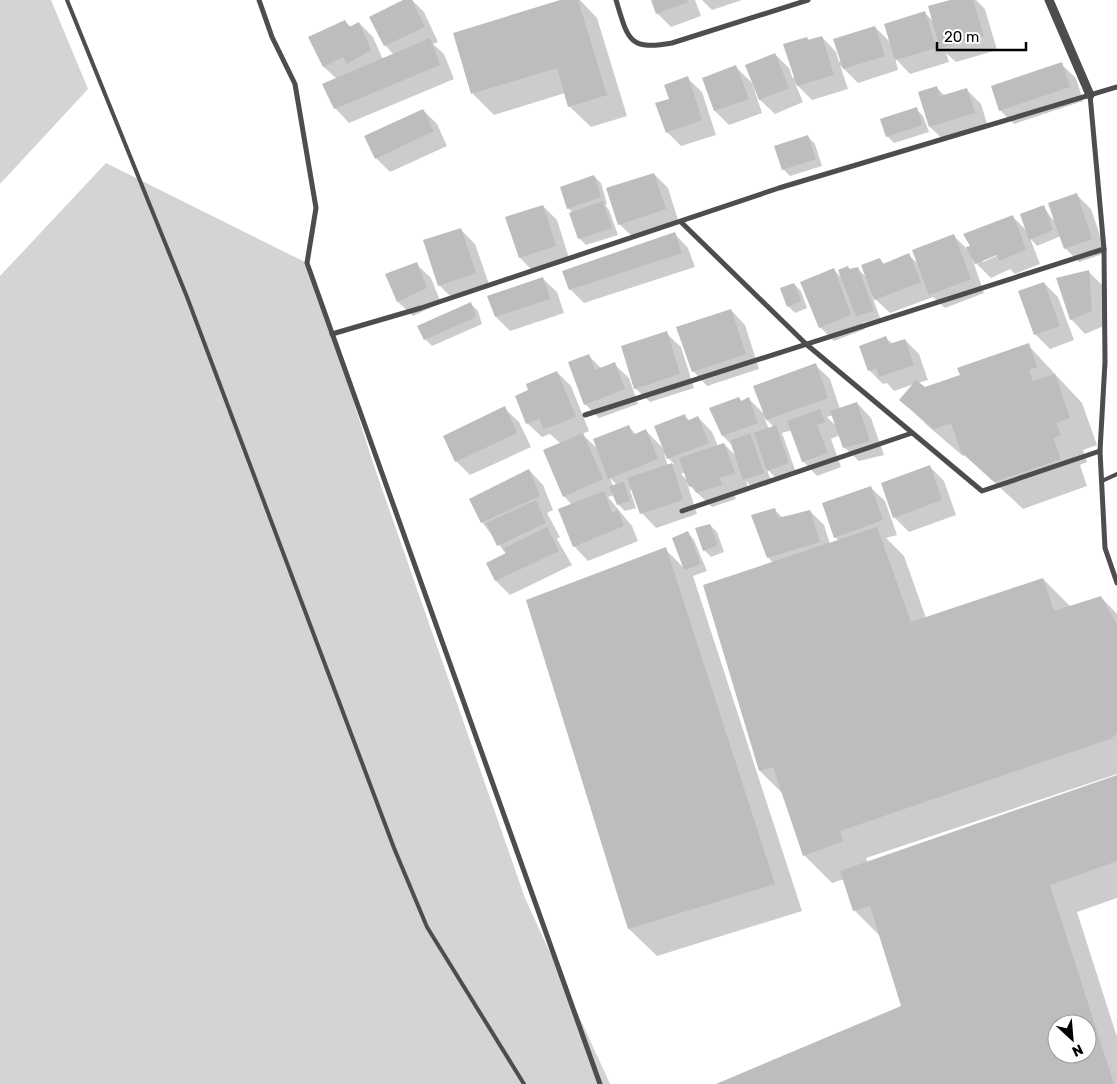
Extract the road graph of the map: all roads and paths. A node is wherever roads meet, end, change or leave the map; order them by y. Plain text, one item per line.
1 (67, 0) edge
2 (259, 0) edge
3 (616, 0) edge
4 (808, 0) edge
5 (1049, 0) edge
6 (1117, 87) edge
7 (1090, 96) junction
8 (681, 222) junction
9 (1104, 249) junction
10 (332, 334) junction
11 (806, 344) junction
12 (585, 415) dead end
13 (912, 433) junction
14 (1100, 451) junction
15 (1117, 474) edge
16 (1102, 480) junction
17 (682, 511) dead end
18 (1117, 583) edge
19 (524, 1084) edge
20 (600, 1084) edge

1 - 19 lane
2 - 10 street
3 - 4 street
5 - 7 street
6 - 7 street
7 - 8 street
7 - 9 street
8 - 10 street
8 - 11 street
9 - 11 street
9 - 14 street
10 - 20 street
11 - 12 street
11 - 13 street
13 - 14 street
13 - 17 street
14 - 16 street
15 - 16 lane
16 - 18 street

